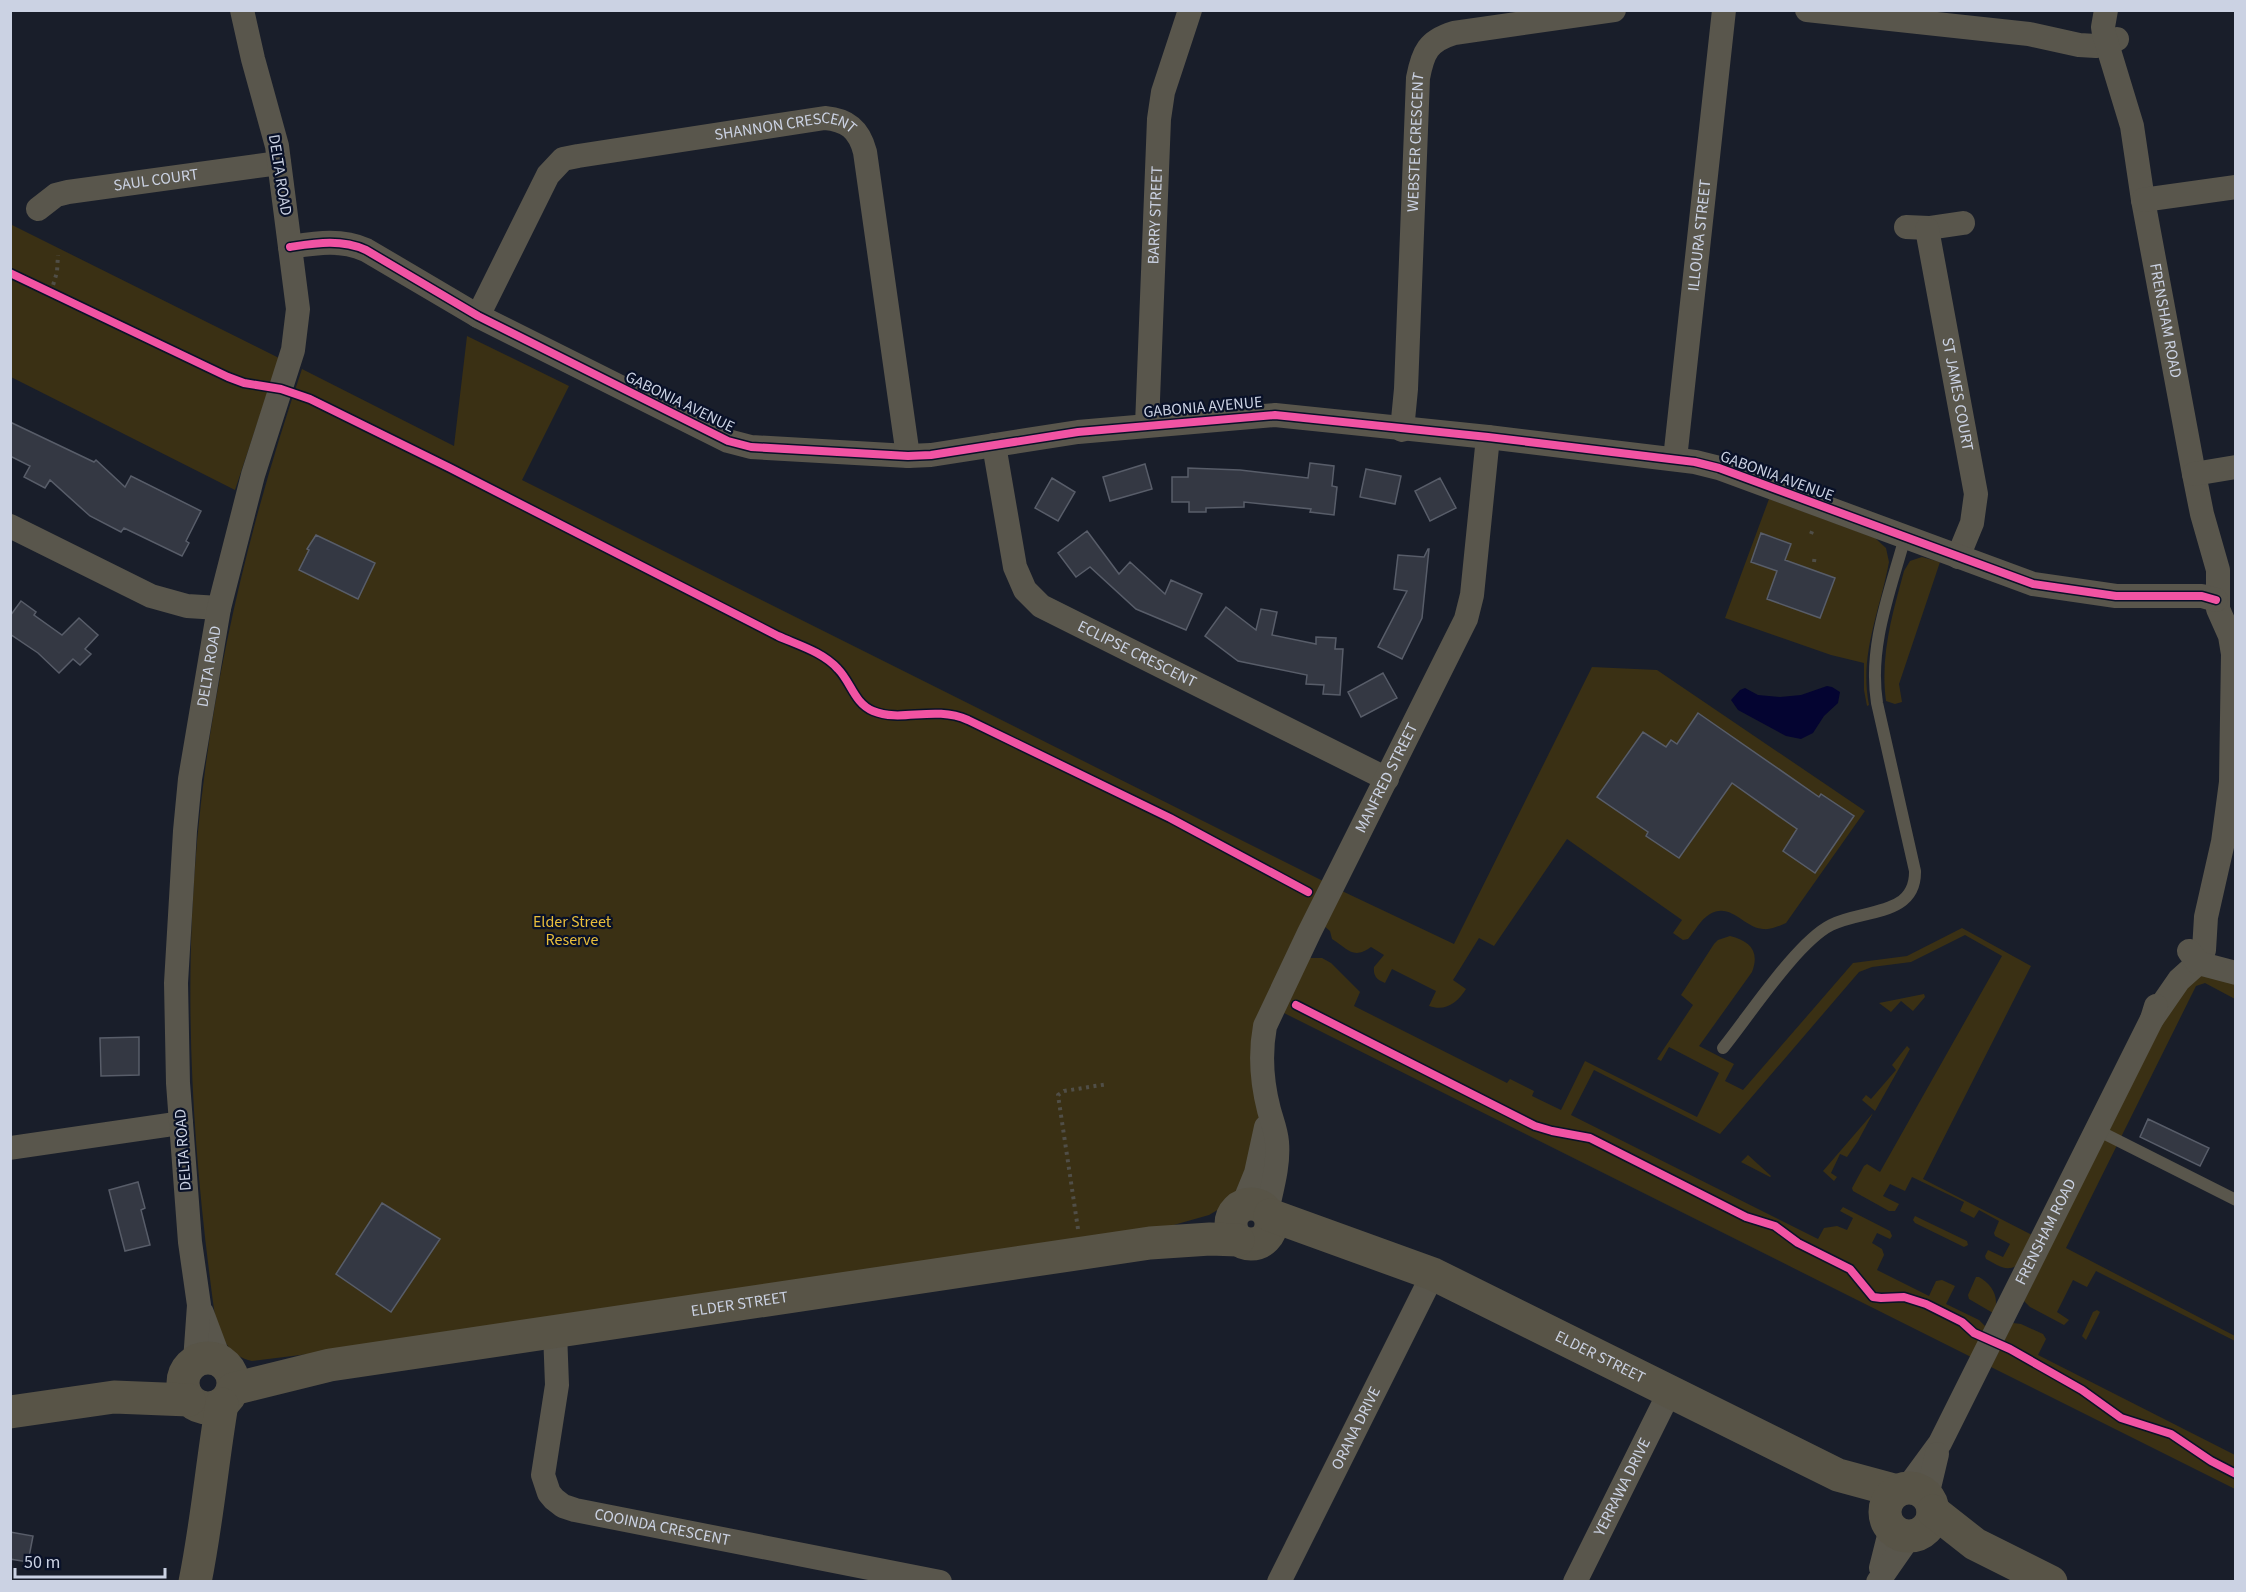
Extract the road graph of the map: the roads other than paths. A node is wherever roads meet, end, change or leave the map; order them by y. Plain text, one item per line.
1 (243, 10) edge
2 (248, 10) edge
3 (1190, 10) edge
4 (1614, 10) edge
5 (1724, 10) edge
6 (1807, 10) edge
7 (2119, 10) edge
8 (2109, 32) edge
9 (249, 40) junction
10 (279, 163) junction
11 (2235, 187) edge
12 (2143, 200) junction
13 (38, 209) dead end
14 (1963, 223) dead end
15 (291, 246) junction
16 (478, 316) junction
17 (1147, 425) junction
18 (1402, 430) junction
19 (1488, 437) junction
20 (994, 445) junction
21 (908, 456) junction
22 (1675, 459) junction
23 (2235, 467) edge
24 (2194, 474) junction
25 (10, 526) edge
26 (1905, 537) junction
27 (1958, 557) junction
28 (2207, 601) junction
29 (217, 618) junction
30 (2234, 747) edge
31 (1387, 779) junction
32 (2197, 954) junction
33 (2235, 973) edge
34 (1723, 1048) dead end
35 (181, 1123) junction
36 (2097, 1130) junction
37 (10, 1148) edge
38 (2235, 1200) edge
39 (1254, 1220) junction
40 (1433, 1274) junction
41 (555, 1332) junction
42 (208, 1383) junction
43 (1670, 1391) junction
44 (10, 1412) edge
45 (1909, 1512) junction
46 (195, 1581) edge
47 (940, 1581) edge
48 (1279, 1581) edge
49 (1575, 1581) edge
50 (1878, 1581) edge
51 (2051, 1581) edge

1 - 9 street, DELTA ROAD
2 - 9 street, DELTA ROAD
3 - 17 street, BARRY STREET
4 - 18 street, WEBSTER CRESCENT
5 - 22 street, ILLOURA STREET
6 - 8 street
7 - 8 street, FRENSHAM ROAD
8 - 12 street, FRENSHAM ROAD
9 - 10 street, DELTA ROAD
10 - 13 street, SAUL COURT
10 - 15 street, DELTA ROAD
11 - 12 street
12 - 24 street, FRENSHAM ROAD
14 - 27 street, ST JAMES COURT
15 - 16 street, GABONIA AVENUE
15 - 29 street, DELTA ROAD
16 - 21 street, GABONIA AVENUE
16 - 21 street, SHANNON CRESCENT
17 - 18 street, GABONIA AVENUE
17 - 20 street, GABONIA AVENUE
18 - 19 street, GABONIA AVENUE
19 - 22 street, GABONIA AVENUE
19 - 31 street, MANFRED STREET
20 - 21 street, GABONIA AVENUE
20 - 31 street, ECLIPSE CRESCENT
22 - 26 street, GABONIA AVENUE
23 - 24 street
24 - 28 street, FRENSHAM ROAD
25 - 29 street
26 - 27 street, GABONIA AVENUE
26 - 34 lane
27 - 28 street, GABONIA AVENUE
28 - 30 street, FRENSHAM ROAD
29 - 35 street, DELTA ROAD
30 - 32 street, FRENSHAM ROAD
31 - 39 street, MANFRED STREET
32 - 33 street
32 - 36 street, FRENSHAM ROAD
35 - 37 street
35 - 42 street, DELTA ROAD
36 - 38 lane
36 - 45 street, FRENSHAM ROAD
39 - 40 street, ELDER STREET
39 - 41 street, ELDER STREET
40 - 43 street, ELDER STREET
40 - 48 street, ORANA DRIVE
41 - 42 street, ELDER STREET
41 - 47 street, COOINDA CRESCENT
42 - 44 street, ELDER STREET
42 - 46 street, DELTA ROAD
43 - 45 street, ELDER STREET
43 - 49 street, YERRAWA DRIVE
45 - 50 street, FRENSHAM ROAD
45 - 51 street, ELDER STREET

